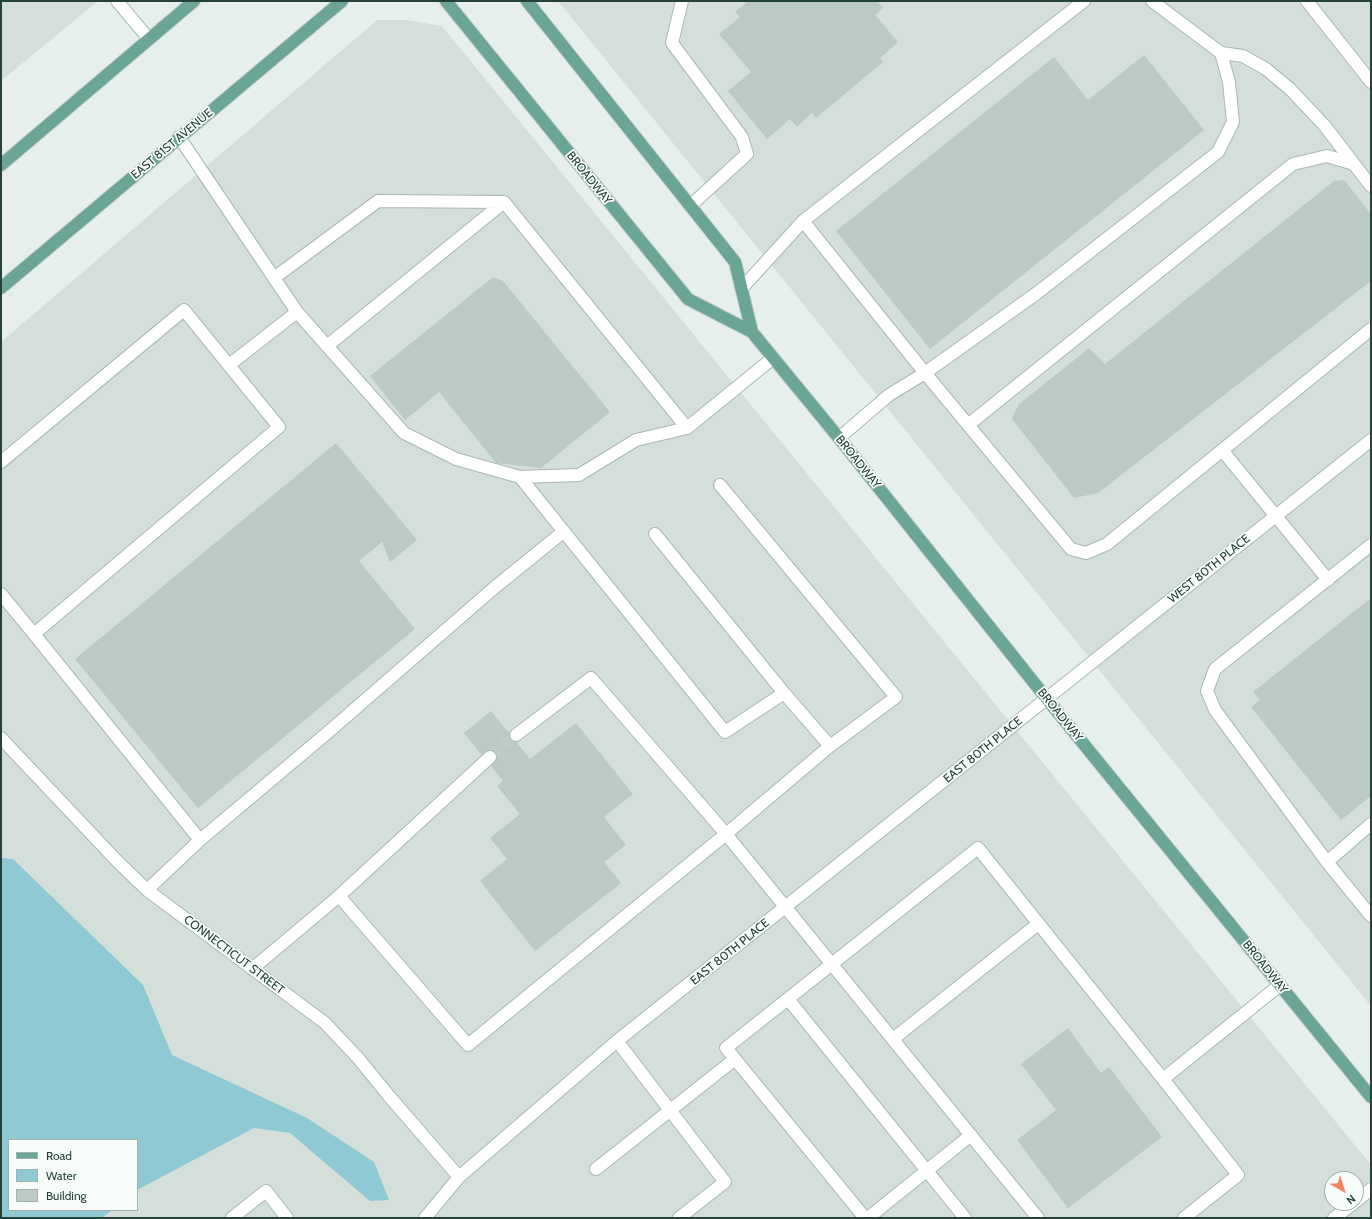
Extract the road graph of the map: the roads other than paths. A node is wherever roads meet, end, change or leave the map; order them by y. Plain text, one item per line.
1 (117, 1) edge
2 (194, 1) edge
3 (342, 1) edge
4 (446, 1) edge
5 (526, 1) edge
6 (682, 1) edge
7 (1084, 1) edge
8 (1152, 1) edge
9 (1307, 1) edge
10 (150, 39) junction
11 (1221, 53) junction
12 (1371, 82) edge
13 (180, 138) junction
14 (1354, 164) junction
15 (1, 165) edge
16 (1371, 186) edge
17 (504, 202) junction
18 (690, 206) junction
19 (803, 221) junction
20 (274, 278) junction
21 (1, 288) edge
22 (742, 288) junction
23 (297, 312) junction
24 (1371, 329) edge
25 (752, 332) junction
26 (327, 346) junction
27 (773, 358) junction
28 (229, 365) junction
29 (925, 373) junction
30 (968, 425) junction
31 (687, 428) junction
32 (839, 438) junction
33 (1371, 440) edge
34 (1222, 450) junction
35 (1, 462) edge
36 (520, 477) junction
37 (720, 485) dead end
38 (1276, 516) junction
39 (563, 532) junction
40 (656, 534) dead end
41 (1371, 545) edge
42 (1328, 580) junction
43 (1, 594) edge
44 (34, 634) junction
45 (784, 693) junction
46 (1047, 699) junction
47 (516, 735) tunnel mouth
48 (1, 738) edge
49 (830, 746) junction
50 (490, 756) tunnel mouth
51 (1371, 824) edge
52 (726, 834) junction
53 (200, 840) junction
54 (1327, 862) junction
55 (147, 890) junction
56 (339, 896) junction
57 (786, 907) junction
58 (1371, 916) edge
59 (1038, 924) junction
60 (832, 964) junction
61 (252, 969) junction
62 (1280, 985) junction
63 (788, 999) junction
64 (893, 1038) junction
65 (617, 1041) junction
66 (735, 1059) junction
67 (1163, 1079) junction
68 (1371, 1097) edge
69 (670, 1110) junction
70 (971, 1135) junction
71 (596, 1169) dead end
72 (927, 1170) junction
73 (459, 1177) junction
74 (1343, 1211) edge
75 (232, 1218) edge
76 (287, 1218) edge
77 (425, 1218) edge
78 (679, 1218) edge
79 (867, 1218) edge
80 (965, 1218) edge
81 (1038, 1218) edge
82 (1184, 1218) edge
83 (1334, 1218) edge

1 - 10 street
2 - 10 main road
3 - 13 main road, EAST 81ST AVENUE
4 - 25 main road, BROADWAY
5 - 18 main road, BROADWAY
6 - 18 street
7 - 19 street
8 - 11 street
9 - 12 street
10 - 15 main road
11 - 14 street
11 - 29 street
13 - 20 street
13 - 21 main road, EAST 81ST AVENUE
14 - 16 street
14 - 30 street
17 - 20 street
17 - 26 street
17 - 31 street
18 - 22 main road, BROADWAY
19 - 22 street
19 - 29 street
20 - 23 street
22 - 25 main road, BROADWAY
23 - 26 street
23 - 28 street
24 - 34 street
25 - 27 main road, BROADWAY
26 - 36 street
27 - 31 street
27 - 32 main road, BROADWAY
28 - 35 street
28 - 44 street
29 - 30 street
29 - 32 street
30 - 34 street
31 - 36 street
32 - 46 main road, BROADWAY
33 - 38 street, WEST 80TH PLACE
34 - 38 street
36 - 39 street
37 - 49 street
38 - 42 street
38 - 46 street, WEST 80TH PLACE
39 - 45 street
39 - 53 street
40 - 45 street
41 - 42 street
42 - 54 street
43 - 44 street
44 - 53 street
45 - 49 street
46 - 57 street, EAST 80TH PLACE
46 - 62 main road, BROADWAY
47 - 52 street
48 - 55 street, CONNECTICUT STREET
49 - 52 street
50 - 56 street
51 - 54 street
52 - 56 street
52 - 57 street
53 - 55 street
54 - 58 street
55 - 61 street, CONNECTICUT STREET
56 - 61 street
57 - 60 street
57 - 65 street, EAST 80TH PLACE
59 - 60 street
59 - 64 street
59 - 67 street
60 - 63 street
60 - 64 street
61 - 73 street, CONNECTICUT STREET
62 - 67 street
62 - 68 main road, BROADWAY
63 - 66 street
63 - 72 street
64 - 70 street
65 - 69 street
65 - 73 street, EAST 80TH PLACE
66 - 69 street
66 - 79 street
67 - 82 street
69 - 71 street
69 - 78 street
70 - 72 street
70 - 81 street
72 - 79 street
72 - 80 street
73 - 77 street, EAST 80TH PLACE
74 - 83 street
75 - 76 street

